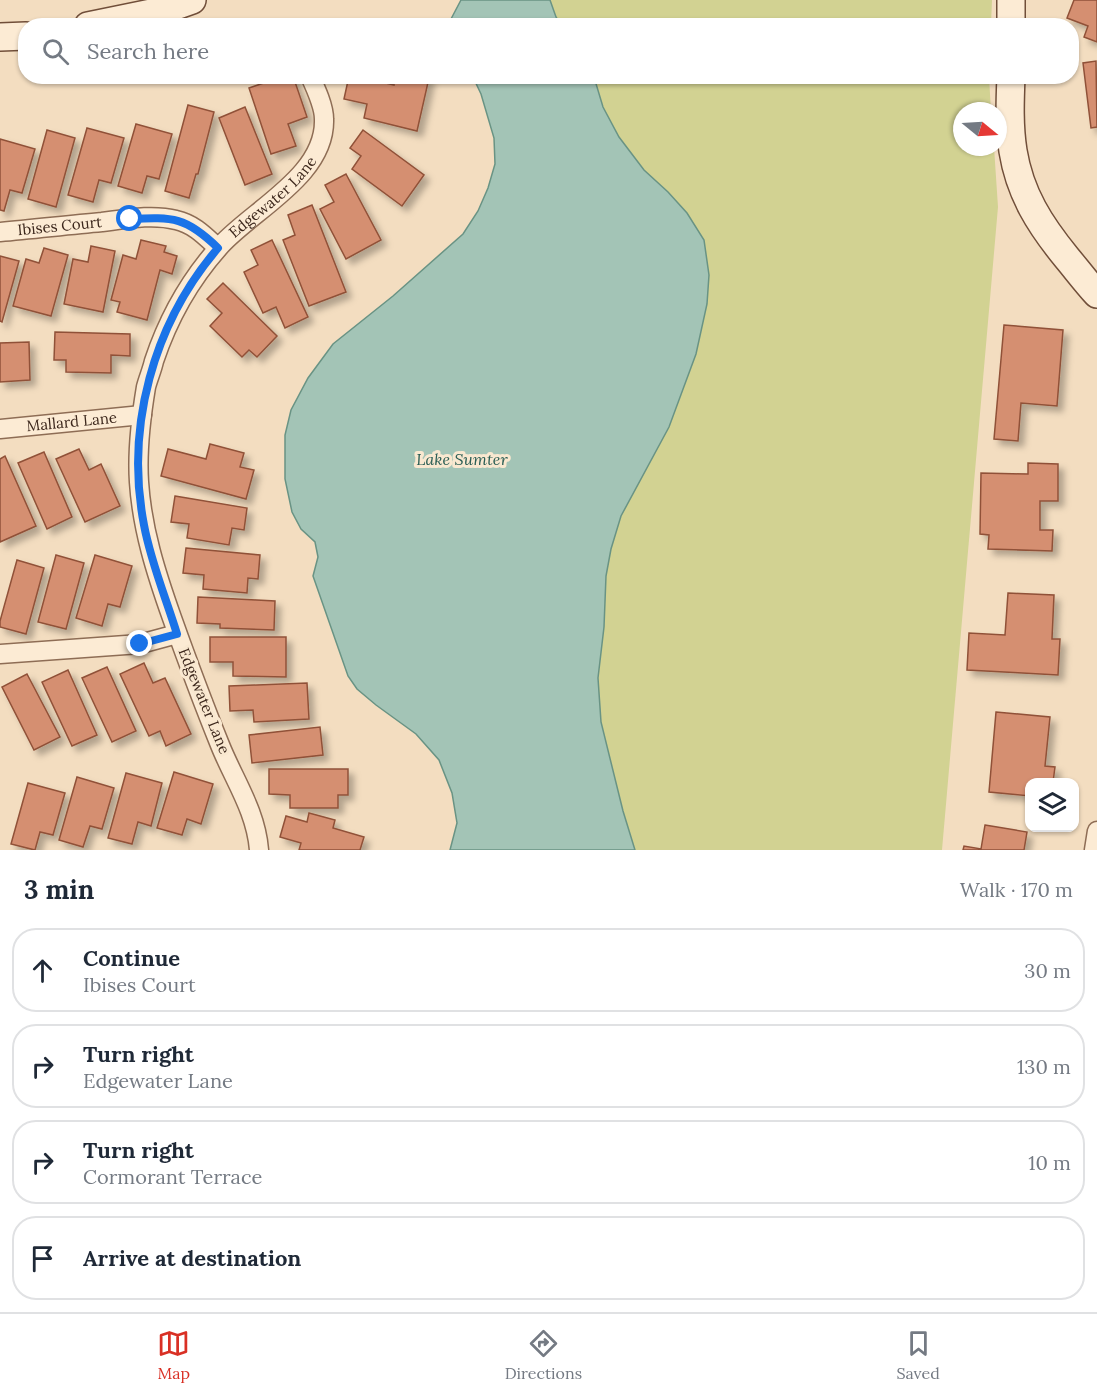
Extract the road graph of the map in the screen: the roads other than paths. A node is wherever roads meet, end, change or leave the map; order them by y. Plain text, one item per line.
1 (192, 0) edge
2 (1011, 0) edge
3 (127, 18) edge
4 (1011, 18) edge
5 (18, 36) edge
6 (0, 37) edge
7 (314, 84) edge
8 (1011, 84) edge
9 (0, 232) edge
10 (218, 248) junction
11 (1097, 294) edge
12 (142, 415) junction
13 (0, 429) edge
14 (177, 634) junction
15 (0, 654) edge
16 (1097, 831) edge
17 (259, 850) edge
18 (1094, 850) edge

1 - 3 street
2 - 4 street
5 - 6 street
7 - 10 street, Edgewater Lane
8 - 11 street
9 - 10 street, Ibises Court
10 - 12 street, Edgewater Lane
12 - 13 street, Mallard Lane
12 - 14 street, Edgewater Lane
14 - 15 street
14 - 17 street, Edgewater Lane
16 - 18 street

